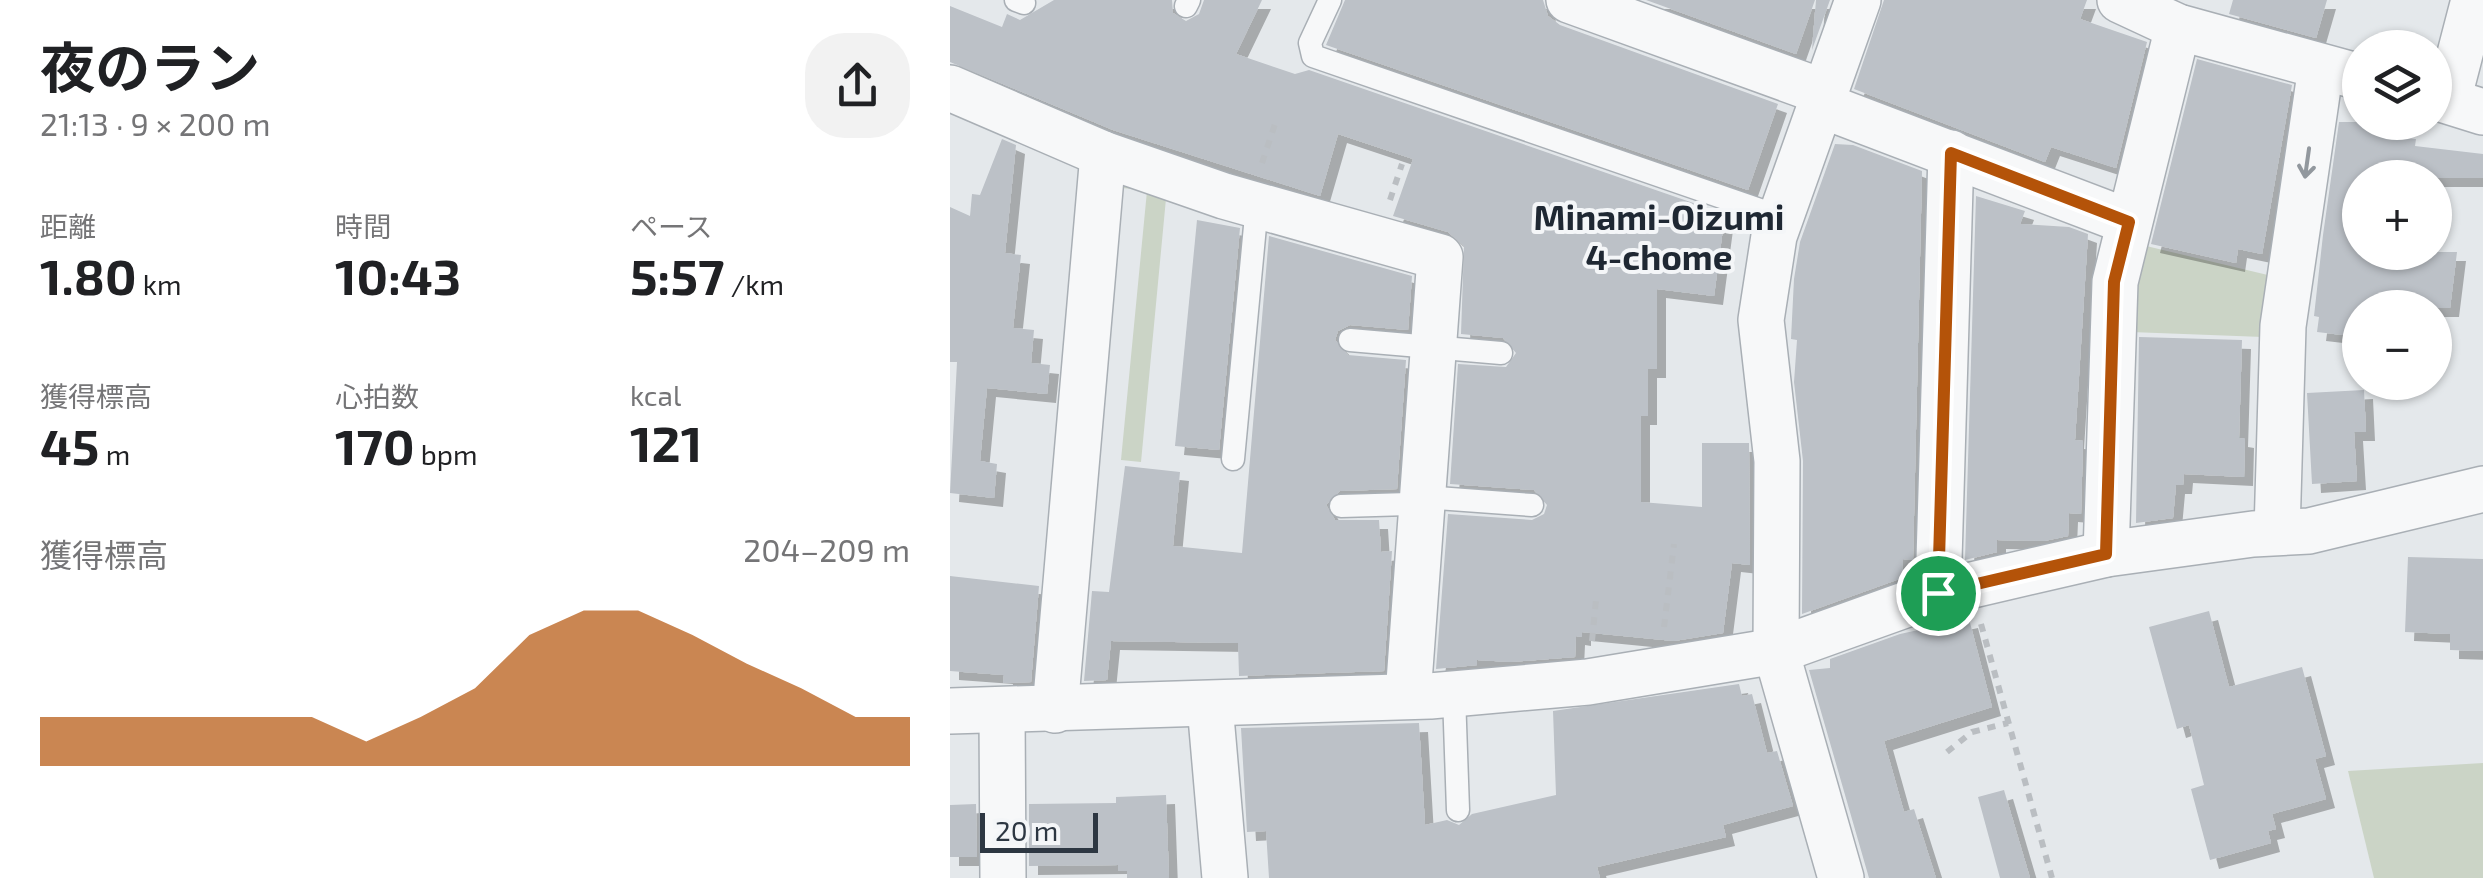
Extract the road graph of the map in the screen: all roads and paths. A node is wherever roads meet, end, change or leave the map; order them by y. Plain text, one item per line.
1 (1330, 0) edge
2 (1569, 0) edge
3 (1858, 0) edge
4 (2120, 0) edge
5 (2474, 0) edge
6 (2199, 21) edge
7 (2340, 72) edge
8 (950, 88) edge
9 (1821, 98) junction
10 (2455, 103) edge
11 (1951, 153) junction
12 (1103, 154) junction
13 (1257, 205) junction
14 (1780, 217) junction
15 (2129, 222) junction
16 (1350, 340) dead end
17 (1434, 347) junction
18 (1501, 353) dead end
19 (1233, 459) dead end
20 (2483, 489) edge
21 (1422, 501) junction
22 (1532, 505) dead end
23 (1341, 506) dead end
24 (2277, 532) junction
25 (1674, 544) dead end
26 (2106, 554) junction
27 (1954, 589) junction
28 (1776, 651) junction
29 (1658, 671) junction
30 (1454, 695) junction
31 (1408, 696) junction
32 (1210, 705) junction
33 (1055, 710) junction
34 (950, 711) edge
35 (1002, 712) junction
36 (2008, 723) junction
37 (1947, 752) dead end
38 (1458, 810) dead end
39 (1003, 878) edge
40 (1225, 878) edge
41 (1841, 878) edge
42 (2052, 878) edge

1 - 14 lane
2 - 9 street
3 - 9 street
4 - 6 street
5 - 10 street
6 - 7 street
6 - 15 street
7 -> 24 street
8 - 12 street
9 - 11 street
9 - 14 street
11 - 15 street
11 - 27 street
12 - 13 street
12 - 33 street
13 - 17 street
13 - 19 lane
14 - 28 street
15 - 26 street
16 - 17 lane
17 - 18 lane
17 - 21 street
20 - 24 street
21 - 22 lane
21 - 23 lane
21 - 31 street
24 - 26 street
25 - 29 path
26 - 27 street
27 - 28 street
27 - 36 path
28 - 29 street
28 - 41 street
29 - 30 street
30 - 31 street
30 - 38 lane
31 - 32 street
32 - 33 street
32 - 40 street
33 - 35 street
34 - 35 street
35 - 39 street
36 - 37 path
36 - 42 path

